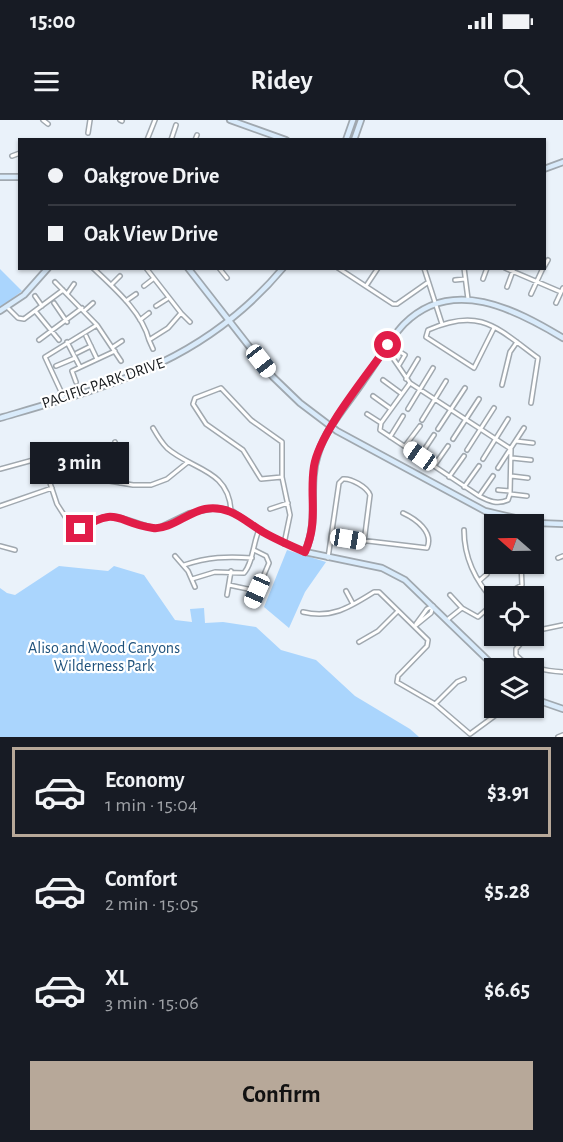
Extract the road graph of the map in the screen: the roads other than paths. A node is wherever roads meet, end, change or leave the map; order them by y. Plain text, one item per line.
1 (43, 120) edge
2 (90, 120) edge
3 (155, 120) edge
4 (230, 120) edge
5 (353, 120) edge
6 (362, 120) edge
7 (48, 124) dead end
8 (176, 124) dead end
9 (88, 133) dead end
10 (197, 135) dead end
11 (149, 138) edge
12 (172, 138) edge
13 (196, 138) edge
14 (280, 138) edge
15 (347, 138) edge
16 (355, 138) edge
17 (18, 154) edge
18 (12, 156) dead end
19 (563, 162) edge
20 (546, 168) edge
21 (0, 177) edge
22 (18, 177) edge
23 (548, 260) dead end
24 (546, 264) edge
25 (46, 270) edge
26 (95, 270) edge
27 (147, 270) edge
28 (190, 270) edge
29 (221, 270) edge
30 (281, 270) edge
31 (377, 270) edge
32 (424, 270) edge
33 (464, 270) edge
34 (486, 270) edge
35 (514, 270) edge
36 (543, 270) edge
37 (346, 271) edge
38 (120, 276) dead end
39 (228, 278) dead end
40 (153, 279) junction
41 (465, 279) junction
42 (483, 279) dead end
43 (455, 280) dead end
44 (537, 281) junction
45 (55, 282) dead end
46 (427, 283) junction
47 (74, 284) dead end
48 (111, 285) junction
49 (366, 285) junction
50 (144, 286) dead end
51 (507, 287) dead end
52 (63, 290) junction
53 (562, 290) edge
54 (67, 294) junction
55 (135, 294) dead end
56 (531, 294) dead end
57 (35, 297) dead end
58 (468, 298) junction
59 (168, 299) junction
60 (126, 301) junction
61 (54, 303) dead end
62 (93, 303) dead end
63 (556, 303) dead end
64 (435, 305) junction
65 (42, 306) junction
66 (156, 306) dead end
67 (7, 307) junction
68 (83, 310) junction
69 (0, 311) edge
70 (36, 311) junction
71 (149, 314) dead end
72 (181, 314) junction
73 (140, 320) junction
74 (68, 321) junction
75 (190, 322) dead end
76 (230, 322) junction
77 (442, 324) junction
78 (97, 325) junction
79 (494, 328) junction
80 (52, 332) junction
81 (86, 336) dead end
82 (563, 338) edge
83 (39, 340) dead end
84 (59, 340) dead end
85 (149, 340) junction
86 (122, 341) dead end
87 (67, 342) junction
88 (517, 342) junction
89 (91, 346) junction
90 (386, 348) junction
91 (114, 349) junction
92 (153, 350) dead end
93 (397, 350) dead end
94 (77, 353) dead end
95 (75, 358) junction
96 (98, 359) junction
97 (418, 359) dead end
98 (67, 361) junction
99 (121, 361) dead end
100 (56, 366) dead end
101 (399, 366) junction
102 (80, 367) junction
103 (433, 368) dead end
104 (72, 371) junction
105 (406, 379) junction
106 (383, 380) dead end
107 (446, 381) dead end
108 (76, 382) dead end
109 (410, 382) junction
110 (502, 385) dead end
111 (465, 388) dead end
112 (422, 390) junction
113 (402, 394) junction
114 (373, 396) dead end
115 (64, 398) junction
116 (436, 399) junction
117 (479, 399) dead end
118 (531, 403) dead end
119 (494, 408) dead end
120 (391, 409) junction
121 (408, 409) dead end
122 (452, 409) junction
123 (368, 414) dead end
124 (403, 416) dead end
125 (0, 418) edge
126 (466, 419) junction
127 (508, 419) dead end
128 (422, 420) dead end
129 (381, 423) junction
130 (420, 426) dead end
131 (153, 428) dead end
132 (332, 428) junction
133 (524, 428) dead end
134 (438, 429) dead end
135 (480, 429) junction
136 (434, 435) dead end
137 (390, 437) junction
138 (453, 439) dead end
139 (495, 439) junction
140 (516, 441) junction
141 (115, 442) dead end
142 (533, 443) dead end
143 (405, 446) junction
144 (448, 446) dead end
145 (511, 449) junction
146 (467, 450) dead end
147 (41, 456) junction
148 (420, 456) junction
149 (464, 456) dead end
150 (512, 458) junction
151 (483, 459) dead end
152 (531, 460) dead end
153 (188, 462) junction
154 (434, 466) junction
155 (479, 466) dead end
156 (498, 468) dead end
157 (0, 469) edge
158 (493, 476) dead end
159 (511, 476) junction
160 (282, 477) junction
161 (449, 477) junction
162 (528, 478) dead end
163 (120, 483) junction
164 (464, 487) junction
165 (51, 488) junction
166 (498, 490) dead end
167 (510, 493) junction
168 (479, 496) junction
169 (527, 496) dead end
170 (288, 503) junction
171 (0, 506) edge
172 (270, 509) dead end
173 (231, 510) junction
174 (403, 513) dead end
175 (563, 524) edge
176 (259, 530) junction
177 (464, 530) dead end
178 (333, 537) junction
179 (364, 542) junction
180 (284, 544) junction
181 (0, 546) edge
182 (253, 549) junction
183 (15, 550) dead end
184 (305, 552) junction
185 (175, 556) dead end
186 (563, 556) edge
187 (252, 558) junction
188 (328, 558) junction
189 (558, 558) dead end
190 (184, 565) junction
191 (231, 571) junction
192 (487, 574) dead end
193 (192, 579) junction
194 (478, 581) junction
195 (229, 585) junction
196 (195, 587) dead end
197 (484, 588) edge
198 (257, 591) junction
199 (346, 591) dead end
200 (227, 595) dead end
201 (450, 595) dead end
202 (252, 603) dead end
203 (353, 604) junction
204 (433, 606) junction
205 (462, 608) junction
206 (398, 611) junction
207 (303, 612) dead end
208 (484, 612) edge
209 (447, 620) junction
210 (563, 625) edge
211 (415, 626) junction
212 (544, 629) edge
213 (359, 642) dead end
214 (520, 646) edge
215 (486, 658) edge
216 (521, 658) edge
217 (544, 667) edge
218 (563, 672) edge
219 (464, 679) dead end
220 (544, 702) edge
221 (435, 704) junction
222 (563, 709) edge
223 (492, 718) edge
224 (563, 735) edge
225 (558, 737) edge

1 - 7 street
2 - 9 street
3 - 11 street
4 - 14 street
5 - 15 street
6 - 16 street
8 - 12 street
10 - 13 street
17 - 18 street
19 - 20 street
21 - 22 street
23 - 24 street
25 - 67 street
26 - 48 street
27 - 40 street
28 - 76 street
29 - 39 street
30 - 76 street, PACIFIC PARK DRIVE
31 - 49 street
32 - 46 street
33 - 41 street
34 - 42 street
35 - 44 street
35 - 51 street
36 - 44 street
37 - 49 street
38 - 48 street
40 - 50 street
40 - 59 street
41 - 43 street
41 - 58 street
44 - 53 street
44 - 56 street
45 - 52 street
46 - 49 street
46 - 64 street
47 - 54 street
48 - 60 street
52 - 54 street
52 - 65 street
53 - 63 street
54 - 68 street
55 - 60 street
57 - 65 street
58 - 64 street
58 - 82 street
59 - 66 street
59 - 72 street
60 - 73 street
61 - 74 street
62 - 68 street
64 - 77 street
64 - 90 street
65 - 70 street
67 - 69 street
67 - 70 street
68 - 74 street
68 - 78 street
70 - 80 street
71 - 73 street
72 - 75 street
72 - 85 street
73 - 85 street
74 - 80 street
76 - 115 street, PACIFIC PARK DRIVE
76 - 132 street
77 - 79 street
77 - 79 street
78 - 87 street
78 - 91 street
79 - 88 street
80 - 83 street
80 - 84 street
81 - 89 street
85 - 92 street
86 - 91 street
87 - 95 street
87 - 115 street
88 - 110 street
88 - 118 street
89 - 94 street
89 - 96 street
90 - 101 street
90 - 132 street
91 - 96 street
91 - 99 street
93 - 101 street
95 - 98 street
95 - 102 street
96 - 102 street
97 - 105 street
98 - 100 street
98 - 104 street
101 - 105 street
102 - 104 street
103 - 112 street
104 - 108 street
105 - 109 street
106 - 113 street
107 - 116 street
109 - 112 street
109 - 113 street
111 - 122 street
112 - 116 street
112 - 121 street
113 - 120 street
114 - 120 street
115 - 125 street, PACIFIC PARK DRIVE
116 - 122 street
116 - 128 street
117 - 126 street
119 - 135 street
120 - 129 street
122 - 126 street
122 - 134 street
123 - 129 street
124 - 137 street
126 - 135 street
126 - 138 street
127 - 139 street
129 - 137 street
130 - 143 street
131 - 153 street
132 - 175 street
132 - 184 street
133 - 140 street
135 - 139 street
135 - 146 street
136 - 148 street
137 - 143 street
139 - 145 street
139 - 151 street
140 - 142 street
140 - 145 street
141 - 163 street
143 - 148 street
144 - 154 street
145 - 150 street
145 - 156 street
147 - 157 street
147 - 163 street
147 - 165 street
148 - 154 street
149 - 161 street
150 - 152 street
150 - 159 street
153 - 163 street
153 - 173 street
154 - 161 street
155 - 164 street
158 - 168 street
159 - 162 street
159 - 167 street
160 - 160 street
160 - 170 street
161 - 164 street
164 - 168 street
165 - 171 street
165 - 173 street
166 - 167 street
167 - 168 street
167 - 169 street
170 - 172 street
170 - 180 street
173 - 176 street
174 - 179 street
176 - 180 street
176 - 182 street
177 - 194 street
178 - 179 street
178 - 179 street
178 - 188 street
180 - 184 street
181 - 183 street
182 - 187 street
182 - 198 street
184 - 188 street
185 - 190 street
186 - 189 street
187 - 190 street
187 - 191 street
188 - 204 street
190 - 193 street
191 - 193 street
191 - 195 street
192 - 194 street
193 - 196 street
194 - 197 street
195 - 198 street
195 - 200 street
198 - 202 street
199 - 203 street
201 - 205 street
203 - 206 street
203 - 207 street
204 - 209 street
204 - 211 street
205 - 208 street
205 - 209 street
206 - 211 street
206 - 213 street
209 - 215 street
210 - 212 street
211 - 221 street
214 - 216 street
217 - 218 street
219 - 221 street
220 - 222 street
221 - 223 street
224 - 225 street

